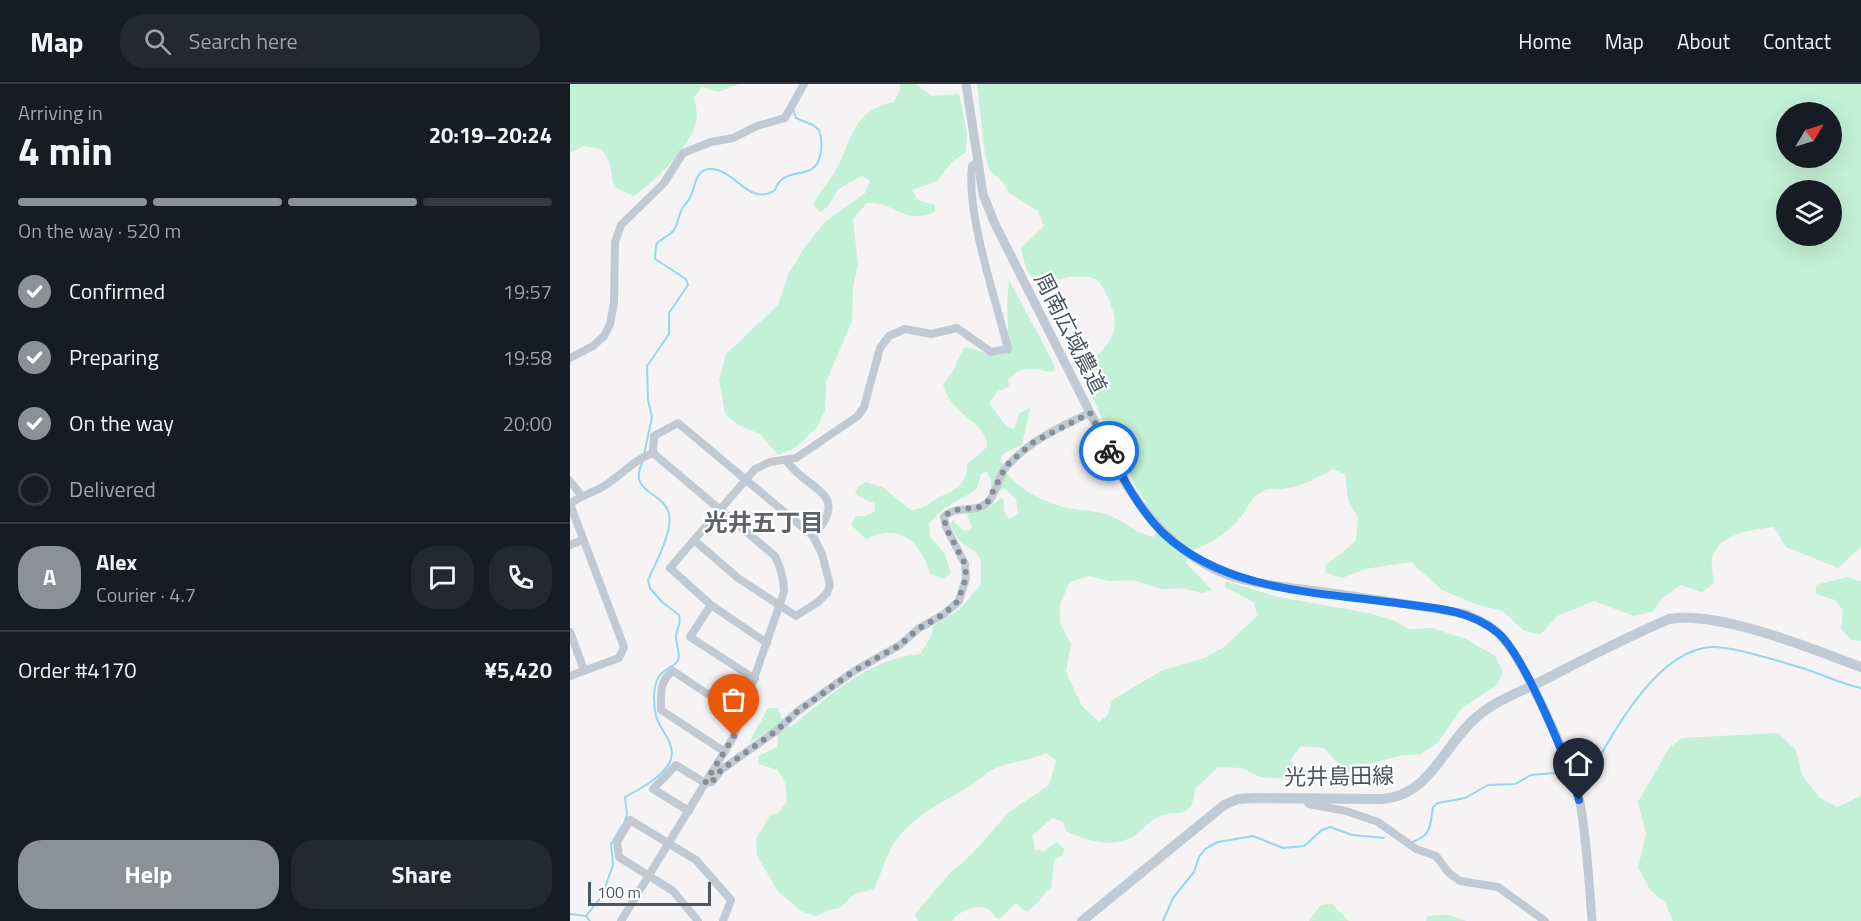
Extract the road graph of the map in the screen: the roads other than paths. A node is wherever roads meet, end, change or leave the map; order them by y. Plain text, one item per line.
1 (804, 84) edge
2 (966, 84) edge
3 (977, 163) junction
4 (570, 357) edge
5 (1090, 413) junction
6 (647, 455) junction
7 (786, 460) junction
8 (745, 480) junction
9 (570, 482) edge
10 (580, 495) junction
11 (570, 504) edge
12 (720, 510) junction
13 (813, 536) junction
14 (583, 540) junction
15 (695, 541) junction
16 (570, 545) edge
17 (711, 605) junction
18 (780, 605) junction
19 (570, 632) edge
20 (767, 644) junction
21 (1861, 667) edge
22 (584, 670) junction
23 (570, 676) edge
24 (755, 679) junction
25 (1531, 686) junction
26 (742, 717) junction
27 (725, 752) junction
28 (705, 783) junction
29 (1305, 799) junction
30 (689, 811) junction
31 (668, 843) junction
32 (649, 876) junction
33 (621, 921) edge
34 (698, 921) edge
35 (723, 921) edge
36 (1082, 921) edge
37 (1545, 921) edge
38 (1592, 921) edge

1 - 4 street
2 - 3 street, 周南広域農道
3 - 5 street, 周南広域農道
3 - 7 street
5 - 25 street, 周南広域農道
5 - 28 street
6 - 8 street
6 - 10 street
6 - 12 street
7 - 8 street
7 - 13 street
8 - 12 street
8 - 13 street
9 - 10 street
10 - 11 street
11 - 14 street
12 - 15 street
12 - 18 street
13 - 18 street
14 - 16 street
14 - 22 street
15 - 17 street
15 - 18 street
17 - 20 street
17 - 24 street
18 - 20 street
19 - 22 street
20 - 24 street
21 - 25 main road, 光井島田線
22 - 23 street
24 - 26 street
25 - 29 main road, 光井島田線
25 - 38 street, 周南広域農道
26 - 27 street
26 - 27 street
27 - 28 street
28 - 30 street
28 - 30 street
29 - 36 main road, 光井島田線
29 - 37 street
30 - 31 street
31 - 32 street
31 - 32 street
31 - 35 street
32 - 33 street
32 - 34 street

